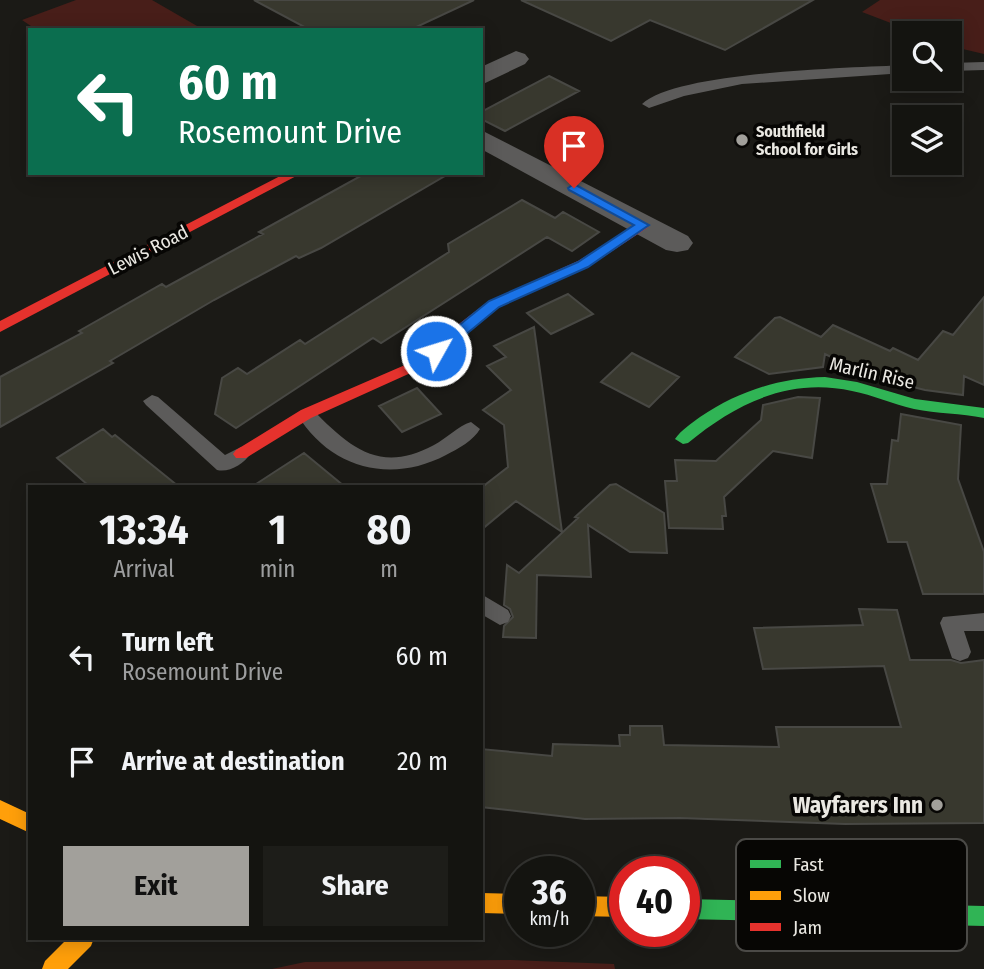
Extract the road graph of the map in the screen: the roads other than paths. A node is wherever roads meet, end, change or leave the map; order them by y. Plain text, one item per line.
1 (516, 59) dead end
2 (984, 66) edge
3 (962, 67) edge
4 (892, 70) edge
5 (483, 76) edge
6 (649, 104) dead end
7 (483, 139) edge
8 (292, 175) edge
9 (643, 225) junction
10 (677, 243) dead end
11 (0, 327) edge
12 (152, 401) dead end
13 (984, 413) edge
14 (306, 414) junction
15 (471, 429) dead end
16 (683, 439) dead end
17 (241, 454) joint
18 (984, 622) edge
19 (960, 652) dead end
20 (0, 809) edge
21 (28, 823) edge
22 (483, 903) edge
23 (504, 904) edge
24 (700, 909) edge
25 (736, 910) edge
26 (81, 940) edge
27 (52, 969) edge

1 - 5 street
2 - 3 lane
4 - 6 lane
7 - 9 street
8 - 11 street, Lewis Road
9 - 10 street
9 - 14 street
12 - 17 lane
13 - 16 street, Marlin Rise
14 - 15 lane
14 - 17 street
18 - 19 lane
20 - 21 street
22 - 23 street
24 - 25 street
26 - 27 street

